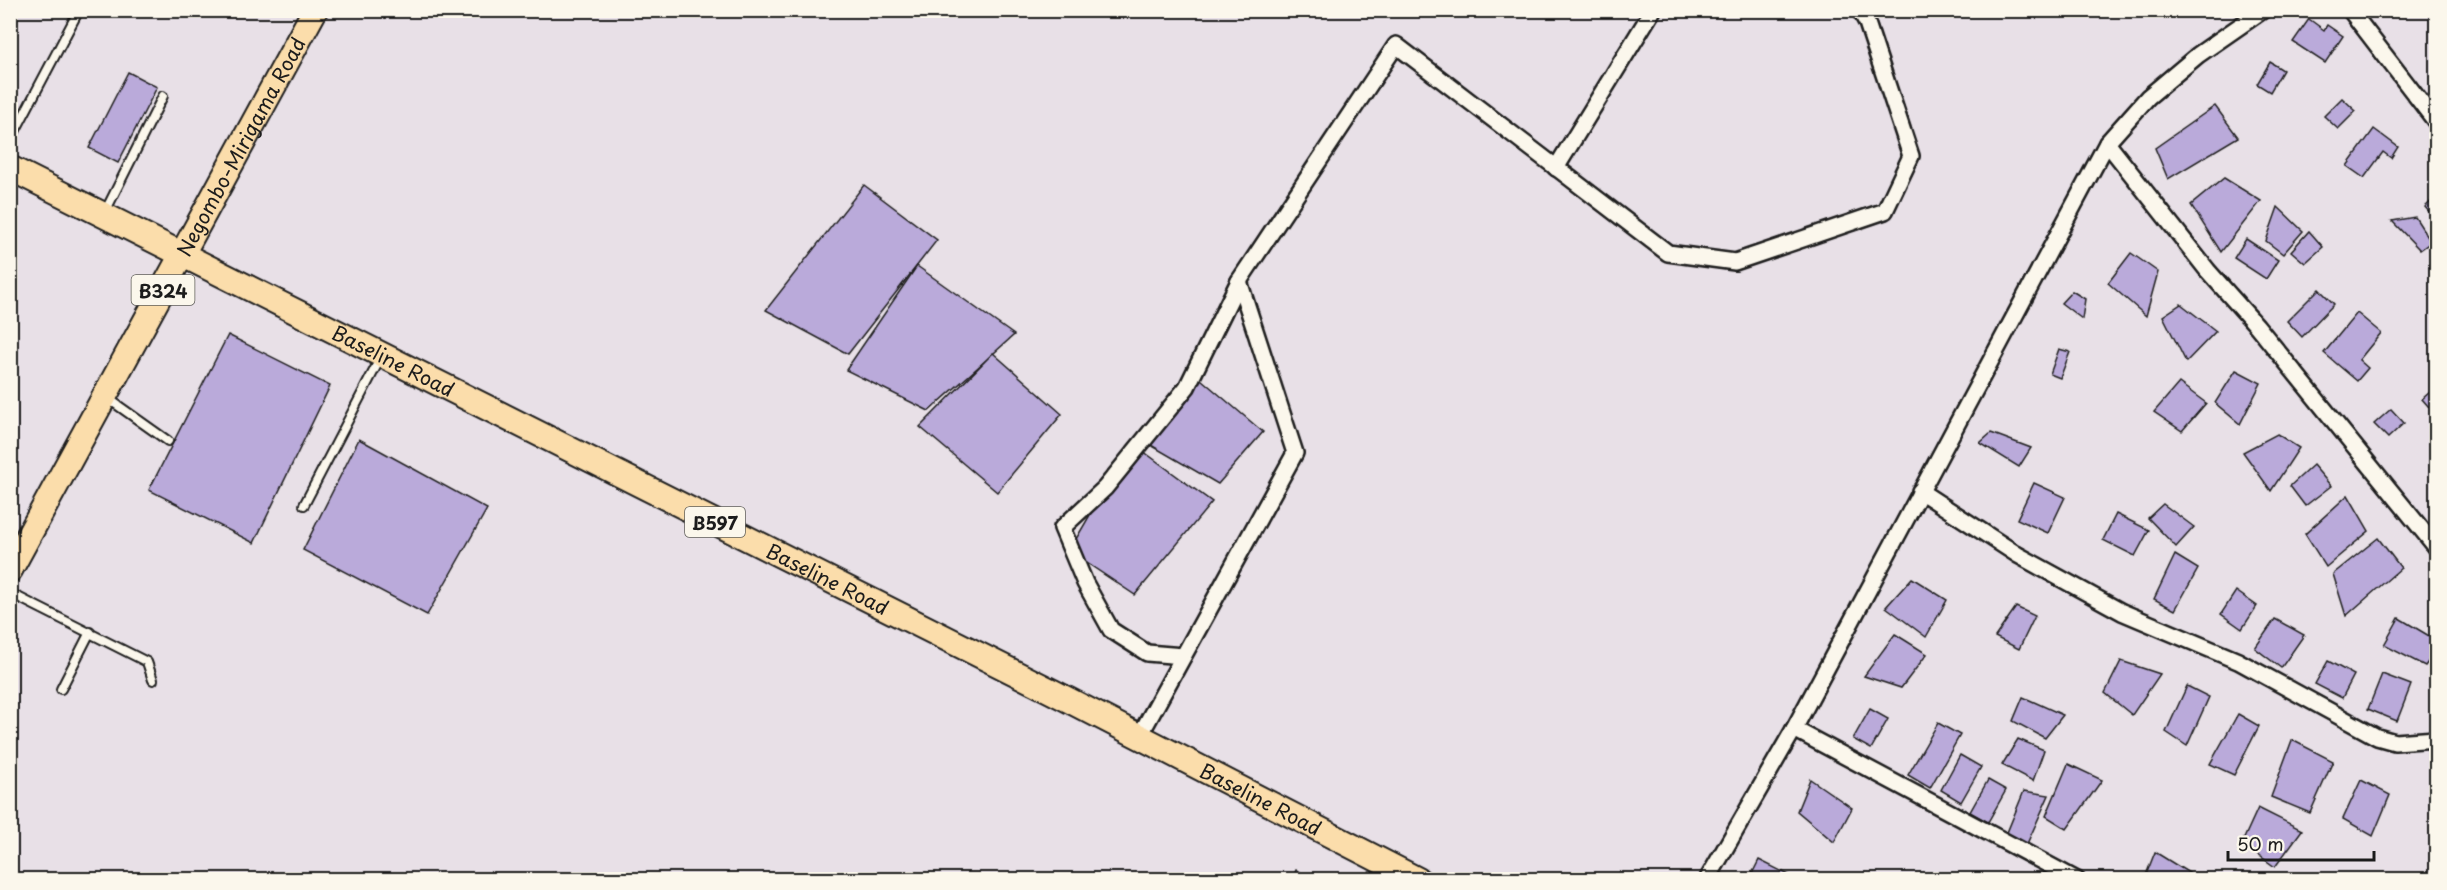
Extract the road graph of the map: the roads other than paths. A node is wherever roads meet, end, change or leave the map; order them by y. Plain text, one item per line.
1 (315, 10) edge
2 (1653, 10) edge
3 (1860, 10) edge
4 (2263, 10) edge
5 (2350, 10) edge
6 (78, 12) edge
7 (164, 96) dead end
8 (2436, 122) edge
9 (10, 141) edge
10 (2107, 144) junction
11 (10, 168) edge
12 (1556, 168) junction
13 (104, 214) junction
14 (183, 254) junction
15 (1239, 281) junction
16 (381, 356) junction
17 (105, 396) junction
18 (168, 441) dead end
19 (1920, 490) junction
20 (304, 506) dead end
21 (2436, 547) edge
22 (10, 570) edge
23 (10, 593) edge
24 (90, 632) junction
25 (1183, 656) junction
26 (153, 680) dead end
27 (61, 689) dead end
28 (1794, 729) junction
29 (1139, 737) junction
30 (2436, 739) edge
31 (1418, 879) edge
32 (1707, 879) edge
33 (2077, 879) edge

1 - 14 main road, Negombo-Mirigama Road / B324
2 - 12 street
3 - 12 street
4 - 10 street
5 - 8 street
6 - 9 lane
7 - 13 lane
10 - 19 street
10 - 21 street
11 - 13 main road, Baseline Road / B597
12 - 15 street
13 - 14 main road, Baseline Road / B597
14 - 16 main road, Baseline Road / B597
14 - 17 main road, Negombo-Mirigama Road / B324
15 - 25 street
15 - 25 street
16 - 20 lane
16 - 29 main road, Baseline Road / B597
17 - 18 lane
17 - 22 main road, Negombo-Mirigama Road / B324
19 - 28 street
19 - 30 street
23 - 24 lane
24 - 26 lane
24 - 27 lane
25 - 29 street
28 - 32 street
28 - 33 street
29 - 31 main road, Baseline Road / B597

